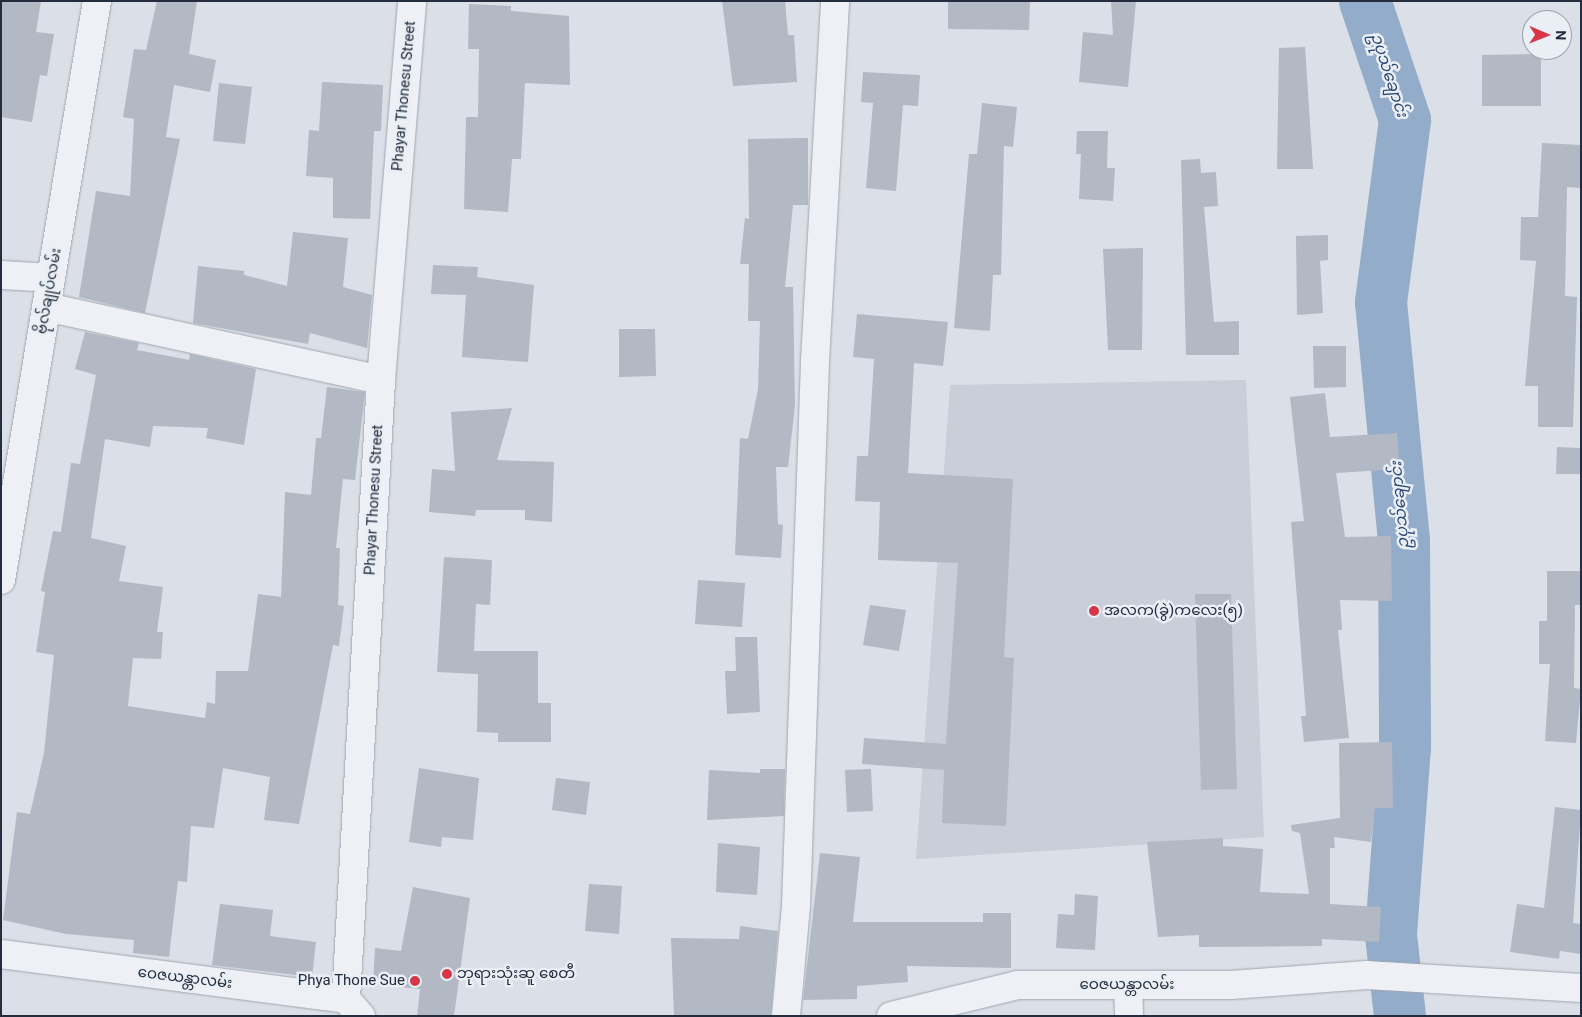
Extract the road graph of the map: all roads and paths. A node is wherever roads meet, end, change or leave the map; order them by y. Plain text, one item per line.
1 (97, 1) edge
2 (412, 1) edge
3 (835, 1) edge
4 (1, 275) edge
5 (51, 278) junction
6 (46, 307) junction
7 (380, 380) junction
8 (1, 580) edge
9 (1, 954) edge
10 (1128, 985) junction
11 (1581, 988) edge
12 (957, 1007) edge
13 (353, 1008) edge
14 (786, 1016) edge
15 (891, 1016) edge
16 (1128, 1016) edge

1 - 5 street, ဗိုလ်ချုပ်လမ်း
2 - 7 street, Phayar Thonesu Street
3 - 14 street
4 - 5 street
5 - 6 street, ဗိုလ်ချုပ်လမ်း
6 - 7 street
6 - 8 street, ဗိုလ်ချုပ်လမ်း
7 - 13 street, Phayar Thonesu Street
9 - 13 street, ဝေဇယန္တာလမ်း
10 - 11 street, ဝေဇယန္တာလမ်း
10 - 12 street, ဝေဇယန္တာလမ်း
10 - 16 street
12 - 15 street, ဝေဇယန္တာလမ်း

